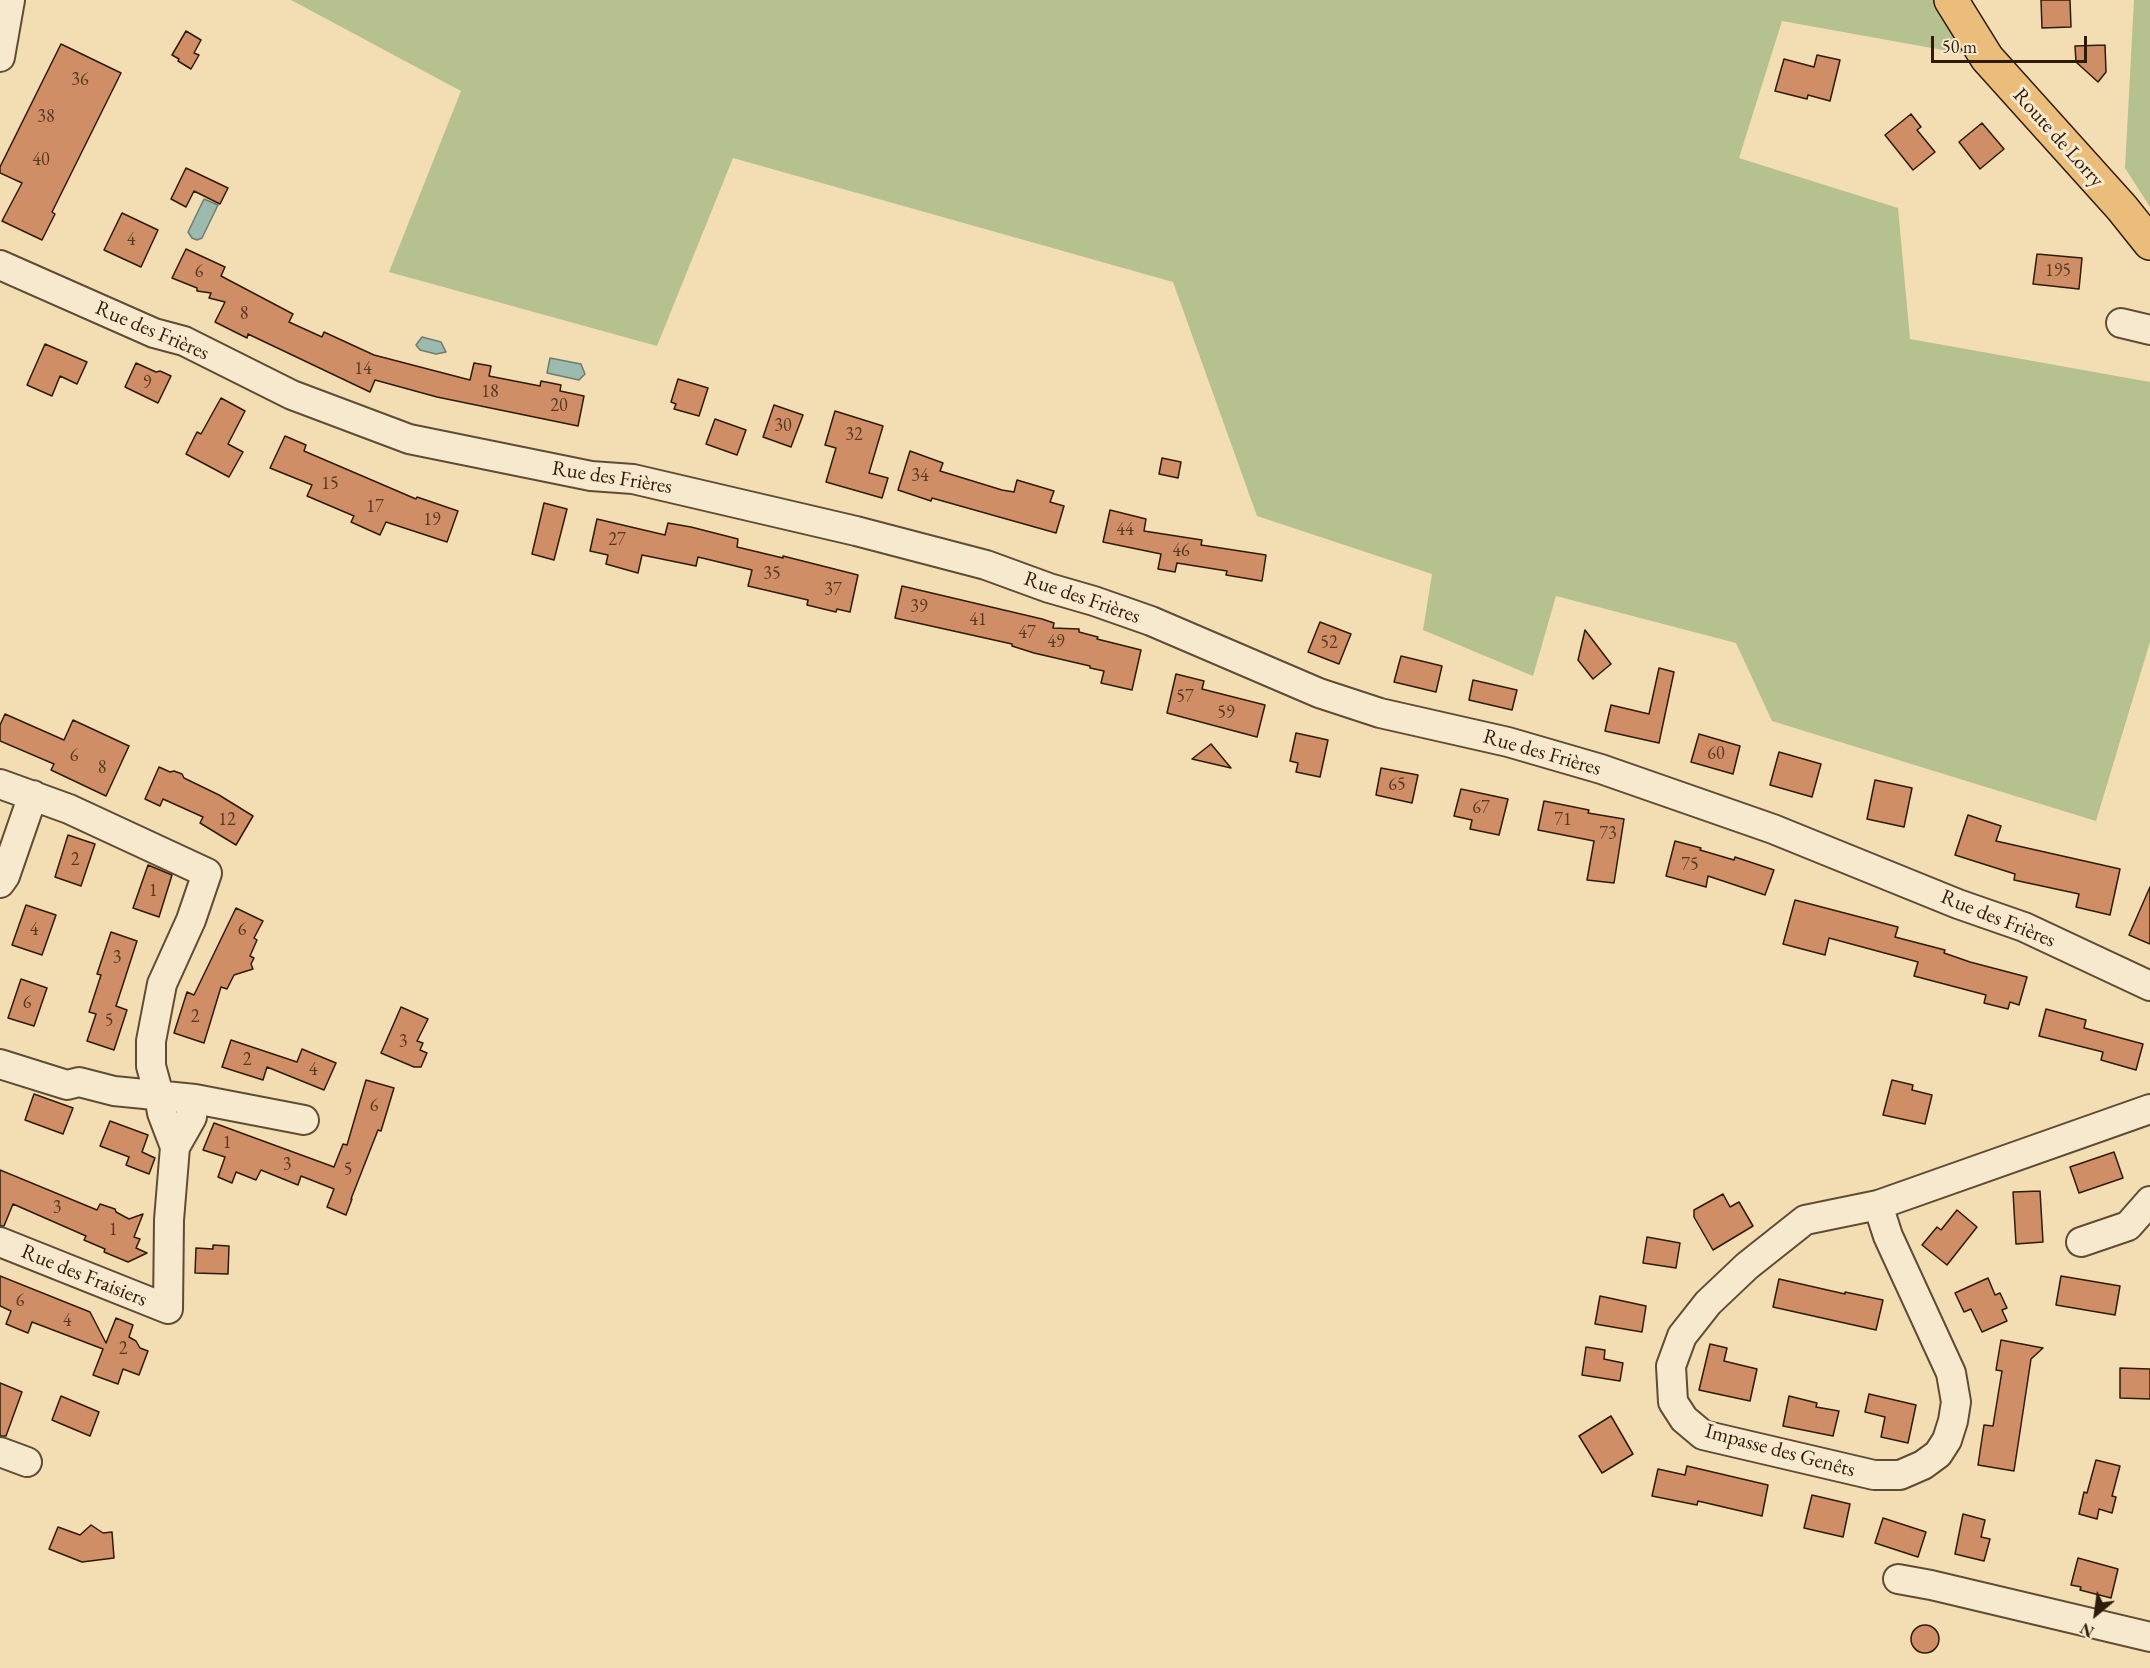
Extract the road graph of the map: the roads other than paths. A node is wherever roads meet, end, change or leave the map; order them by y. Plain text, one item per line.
1 (10, 0) edge
2 (1951, 0) edge
3 (0, 57) edge
4 (2150, 243) edge
5 (0, 265) edge
6 (2121, 323) dead end
7 (2150, 330) edge
8 (0, 784) edge
9 (33, 795) junction
10 (0, 883) edge
11 (2150, 986) edge
12 (0, 1064) edge
13 (159, 1095) junction
14 (189, 1099) junction
15 (2150, 1109) edge
16 (304, 1120) dead end
17 (175, 1147) junction
18 (2150, 1201) edge
19 (1878, 1205) junction
20 (0, 1242) edge
21 (2081, 1242) dead end
22 (0, 1452) edge
23 (27, 1462) dead end
24 (1898, 1579) dead end
25 (2150, 1637) edge

1 - 3 street
2 - 4 main road, Route de Lorry
5 - 11 street, Rue des Frières
6 - 7 street
8 - 9 street
9 - 10 street
9 - 13 street
12 - 13 street
13 - 14 street
13 - 17 street
14 - 16 street
14 - 17 street
15 - 19 street, Impasse des Genêts
17 - 20 street, Rue des Fraisiers
18 - 21 street
19 - 19 street, Impasse des Genêts
22 - 23 street
24 - 25 street

